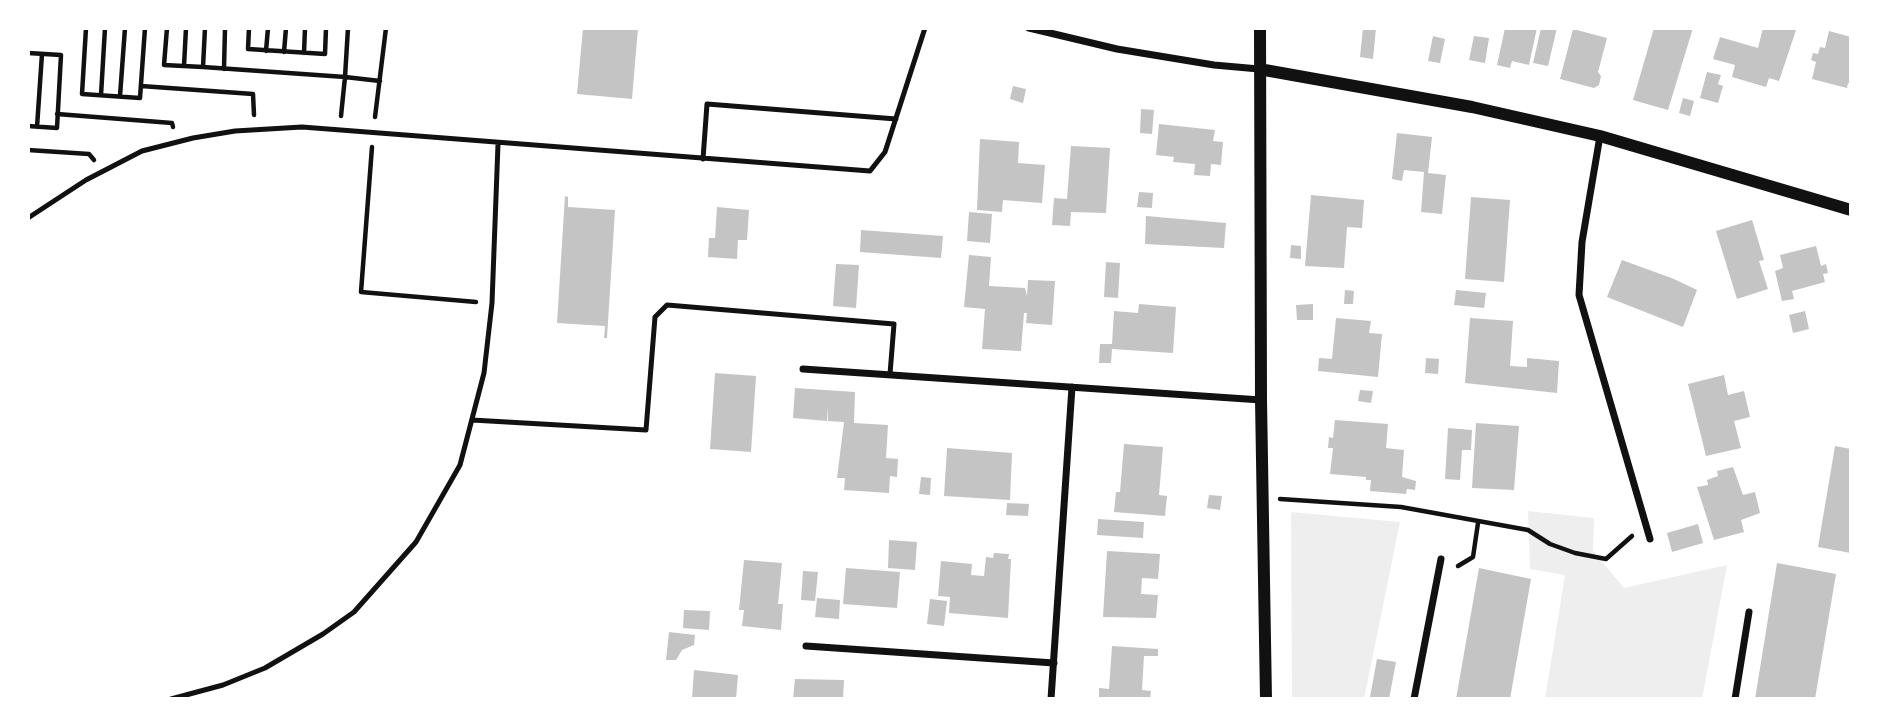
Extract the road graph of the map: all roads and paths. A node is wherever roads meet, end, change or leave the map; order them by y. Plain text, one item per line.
1 (86, 28) edge
2 (106, 28) edge
3 (125, 28) edge
4 (145, 28) edge
5 (167, 28) edge
6 (186, 28) edge
7 (205, 28) edge
8 (225, 28) edge
9 (248, 28) edge
10 (268, 28) edge
11 (286, 28) edge
12 (305, 28) edge
13 (326, 28) edge
14 (348, 28) edge
15 (386, 28) edge
16 (925, 28) edge
17 (1029, 28) edge
18 (1260, 28) edge
19 (266, 51) junction
20 (284, 52) junction
21 (28, 53) edge
22 (304, 53) junction
23 (42, 54) junction
24 (184, 66) junction
25 (203, 67) junction
26 (224, 69) junction
27 (1259, 69) junction
28 (345, 77) junction
29 (380, 81) junction
30 (141, 86) junction
31 (101, 95) junction
32 (120, 96) junction
33 (58, 114) junction
34 (896, 119) junction
35 (28, 127) edge
36 (37, 127) junction
37 (255, 130) junction
38 (340, 131) junction
39 (373, 134) junction
40 (1600, 136) junction
41 (177, 142) junction
42 (498, 144) junction
43 (28, 150) edge
44 (703, 159) junction
45 (103, 171) junction
46 (1851, 211) edge
47 (28, 218) edge
48 (492, 303) junction
49 (803, 369) dead end
50 (890, 374) junction
51 (1072, 387) junction
52 (1261, 400) junction
53 (472, 421) junction
54 (1262, 497) junction
55 (1478, 523) junction
56 (1646, 525) junction
57 (1650, 539) dead end
58 (1441, 559) dead end
59 (1437, 580) junction
60 (1749, 612) dead end
61 (806, 646) dead end
62 (1054, 663) junction
63 (172, 699) edge
64 (1051, 699) edge
65 (1266, 699) edge
66 (1414, 699) edge
67 (1735, 699) edge

1 - 31 path
2 - 31 path
3 - 32 path
4 - 30 path
5 - 24 path
6 - 24 path
7 - 25 path
8 - 26 path
9 - 19 path
10 - 19 path
11 - 20 path
12 - 22 path
13 - 22 path
14 - 28 path
15 - 29 path
16 - 34 lane
17 - 27 street
18 - 27 street
19 - 20 path
20 - 22 path
21 - 23 path
23 - 33 path
23 - 36 path
24 - 25 path
25 - 26 path
26 - 28 path
27 - 40 street
27 - 52 street
28 - 29 path
28 - 38 path
29 - 39 path
30 - 32 path
30 - 37 path
31 - 32 path
33 - 36 path
33 - 41 path
34 - 44 lane
34 - 44 lane
35 - 36 path
37 - 38 lane
37 - 41 lane
38 - 39 lane
39 - 42 lane
39 - 48 path
40 - 46 street
40 - 56 street
41 - 45 lane
42 - 44 lane
42 - 48 lane
43 - 45 path
45 - 47 lane
48 - 53 lane
49 - 50 street
50 - 51 street
50 - 53 lane
51 - 52 street
51 - 62 street
52 - 54 street
53 - 63 lane
54 - 55 path
54 - 65 street
55 - 56 path
55 - 59 path
56 - 57 street
58 - 59 street
59 - 66 street
60 - 67 street
61 - 62 street
62 - 64 street

